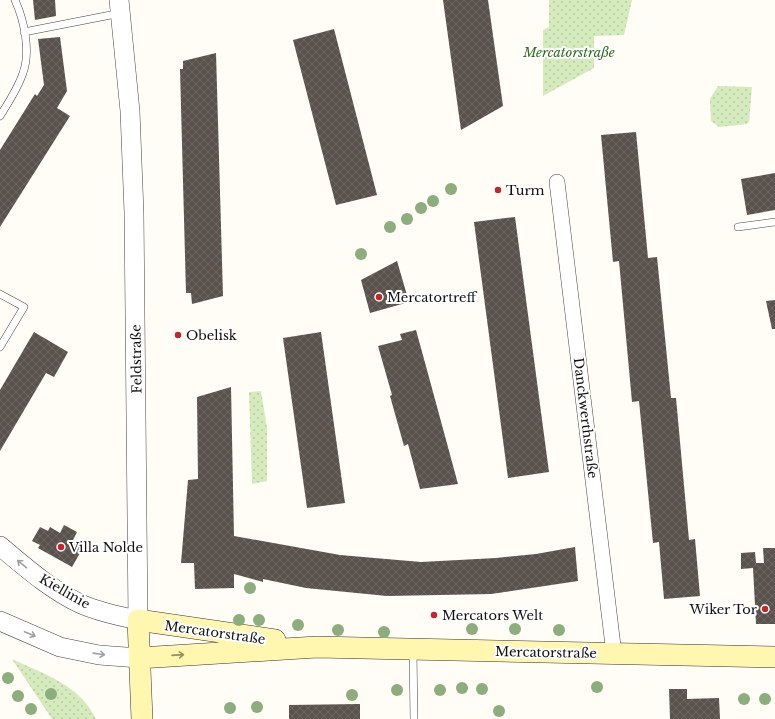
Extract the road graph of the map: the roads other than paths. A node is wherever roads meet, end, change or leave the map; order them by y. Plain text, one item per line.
1 (15, 0) edge
2 (120, 7) edge
3 (24, 32) junction
4 (0, 116) edge
5 (557, 182) dead end
6 (775, 222) edge
7 (738, 227) dead end
8 (0, 294) edge
9 (0, 347) edge
10 (0, 546) edge
11 (138, 620) junction
12 (0, 621) edge
13 (317, 647) junction
14 (413, 649) junction
15 (614, 654) junction
16 (139, 658) junction
17 (775, 658) edge
18 (142, 719) edge
19 (414, 719) edge

1 - 3 lane
2 - 3 lane
2 - 11 street, Feldstraße
3 - 4 lane
5 - 15 street, Danckwerthstraße
6 - 7 lane
8 - 9 lane
11 -> 10 street, Kiellinie
11 - 13 main road, Mercatorstraße
11 - 16 main road, Feldstraße
12 -> 16 street
13 - 14 main road, Mercatorstraße
16 -> 13 main road, Mercatorstraße
14 - 15 main road, Mercatorstraße
14 - 19 lane
15 - 17 main road, Mercatorstraße
16 - 18 main road, Feldstraße

